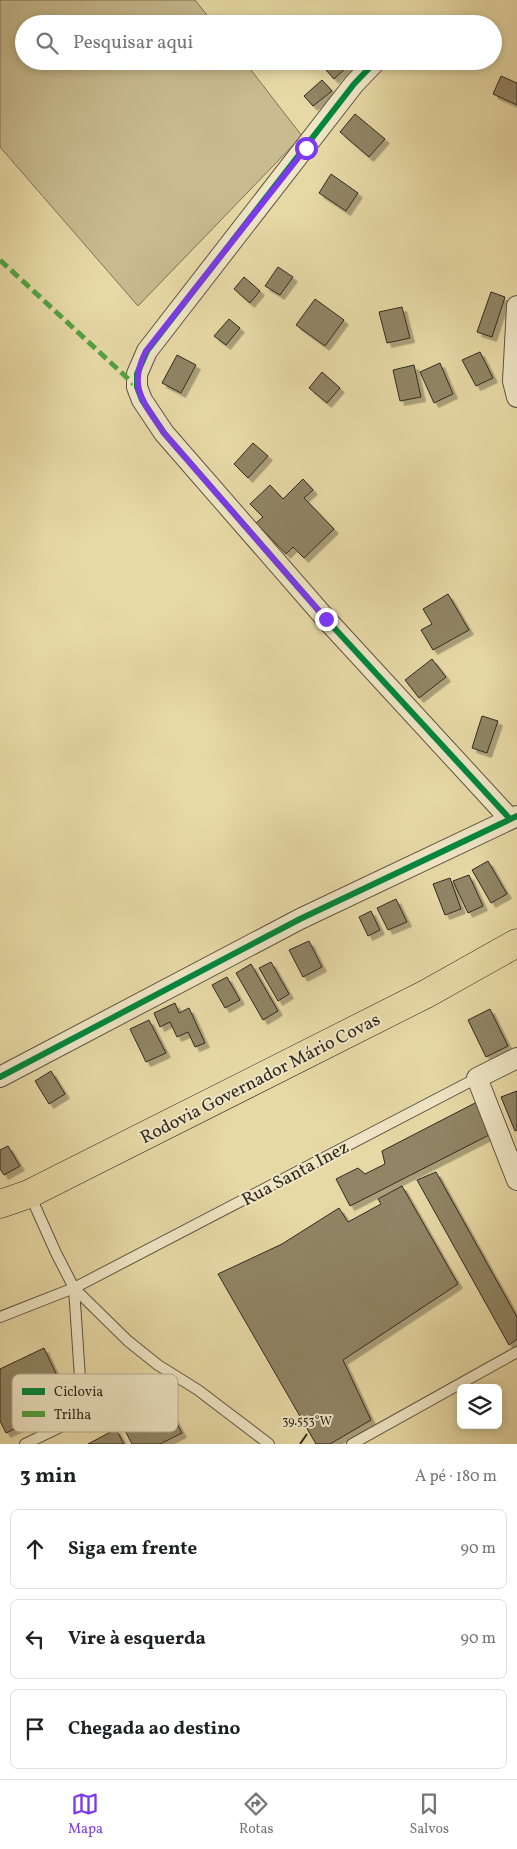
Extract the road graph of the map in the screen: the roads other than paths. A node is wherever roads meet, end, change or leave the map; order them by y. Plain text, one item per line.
1 (367, 70) edge
2 (517, 306) edge
3 (517, 397) edge
4 (514, 817) edge
5 (517, 943) edge
6 (517, 1058) edge
7 (0, 1077) edge
8 (478, 1078) junction
9 (517, 1180) edge
10 (30, 1194) junction
11 (0, 1204) edge
12 (74, 1288) junction
13 (0, 1317) edge
14 (517, 1352) edge
15 (80, 1374) edge
16 (172, 1374) edge
17 (178, 1378) edge
18 (50, 1432) edge
19 (25, 1444) edge
20 (269, 1444) edge
21 (352, 1444) edge

1 - 4 street
2 - 3 street
4 - 7 street
5 - 10 highway, Rodovia Governador Mário Covas
6 - 8 street, Rua Santa Inez
8 - 9 street
8 - 12 lane, Rua Santa Inez
10 - 11 highway, Rodovia Governador Mário Covas
10 - 12 lane
12 - 13 lane, Rua Santa Inez
12 - 15 lane
12 - 16 lane
14 - 21 lane
17 - 20 lane
18 - 19 lane

